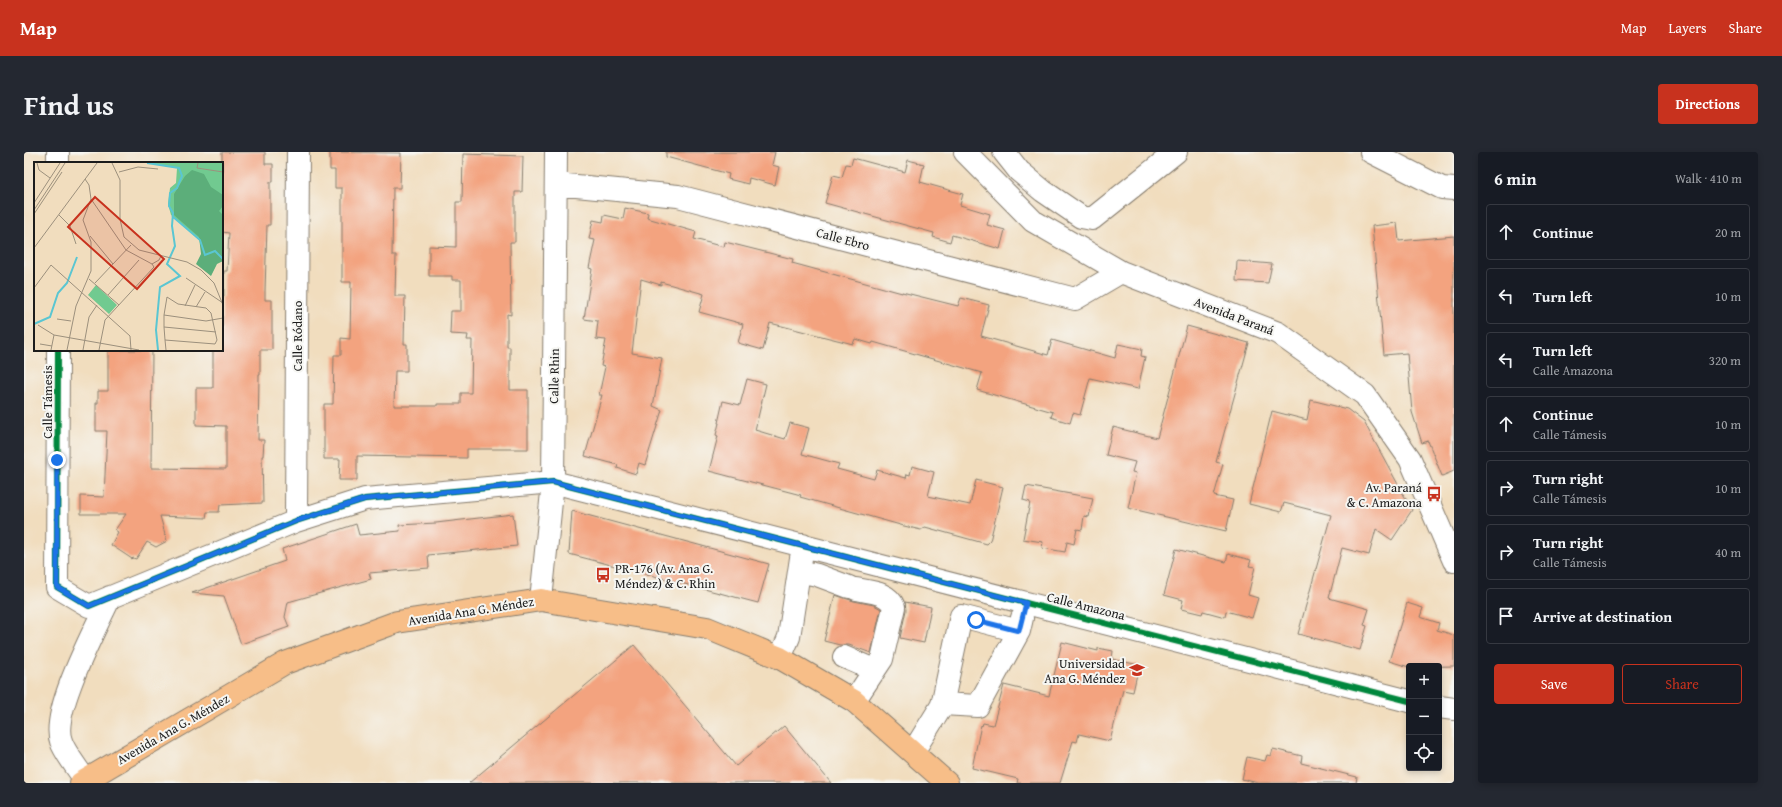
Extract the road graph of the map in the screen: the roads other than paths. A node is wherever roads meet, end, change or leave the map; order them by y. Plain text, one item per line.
1 (298, 152) edge
2 (556, 152) edge
3 (965, 152) edge
4 (1004, 152) edge
5 (1176, 152) edge
6 (1371, 152) edge
7 (556, 184) junction
8 (1454, 189) edge
9 (1121, 272) junction
10 (58, 351) edge
11 (553, 482) junction
12 (296, 521) junction
13 (803, 545) junction
14 (1454, 561) edge
15 (799, 571) junction
16 (110, 597) junction
17 (541, 600) junction
18 (1026, 603) junction
19 (1019, 631) junction
20 (844, 657) dead end
21 (780, 658) junction
22 (874, 670) junction
23 (1406, 699) edge
24 (854, 701) junction
25 (942, 704) junction
26 (1442, 707) edge
27 (1454, 709) edge
28 (913, 752) junction
29 (83, 782) edge
30 (943, 782) edge

1 - 12 street, Calle Ródano
2 - 7 street, Calle Rhin
3 - 9 street, Avenida Paraná
4 - 5 street
6 - 8 street
7 - 9 street, Calle Ebro
7 - 11 street, Calle Rhin
9 - 14 street, Avenida Paraná
10 - 16 street, Calle Támesis
11 - 12 street, Calle Amazona
11 - 13 street, Calle Amazona
11 - 17 street, Calle Rhin
12 - 16 street, Calle Amazona
13 - 15 street
13 - 18 street, Calle Amazona
15 - 21 street
15 - 22 street
16 - 29 street
17 - 21 main road, Avenida Ana G. Méndez
17 - 29 main road, Avenida Ana G. Méndez
18 - 19 street
18 - 23 street, Calle Amazona
19 - 25 street
19 - 25 street
20 - 22 street
21 - 24 main road, Avenida Ana G. Méndez
22 - 24 street
24 - 28 main road, Avenida Ana G. Méndez
25 - 28 street
26 - 27 street
28 - 30 main road, Avenida Ana G. Méndez

